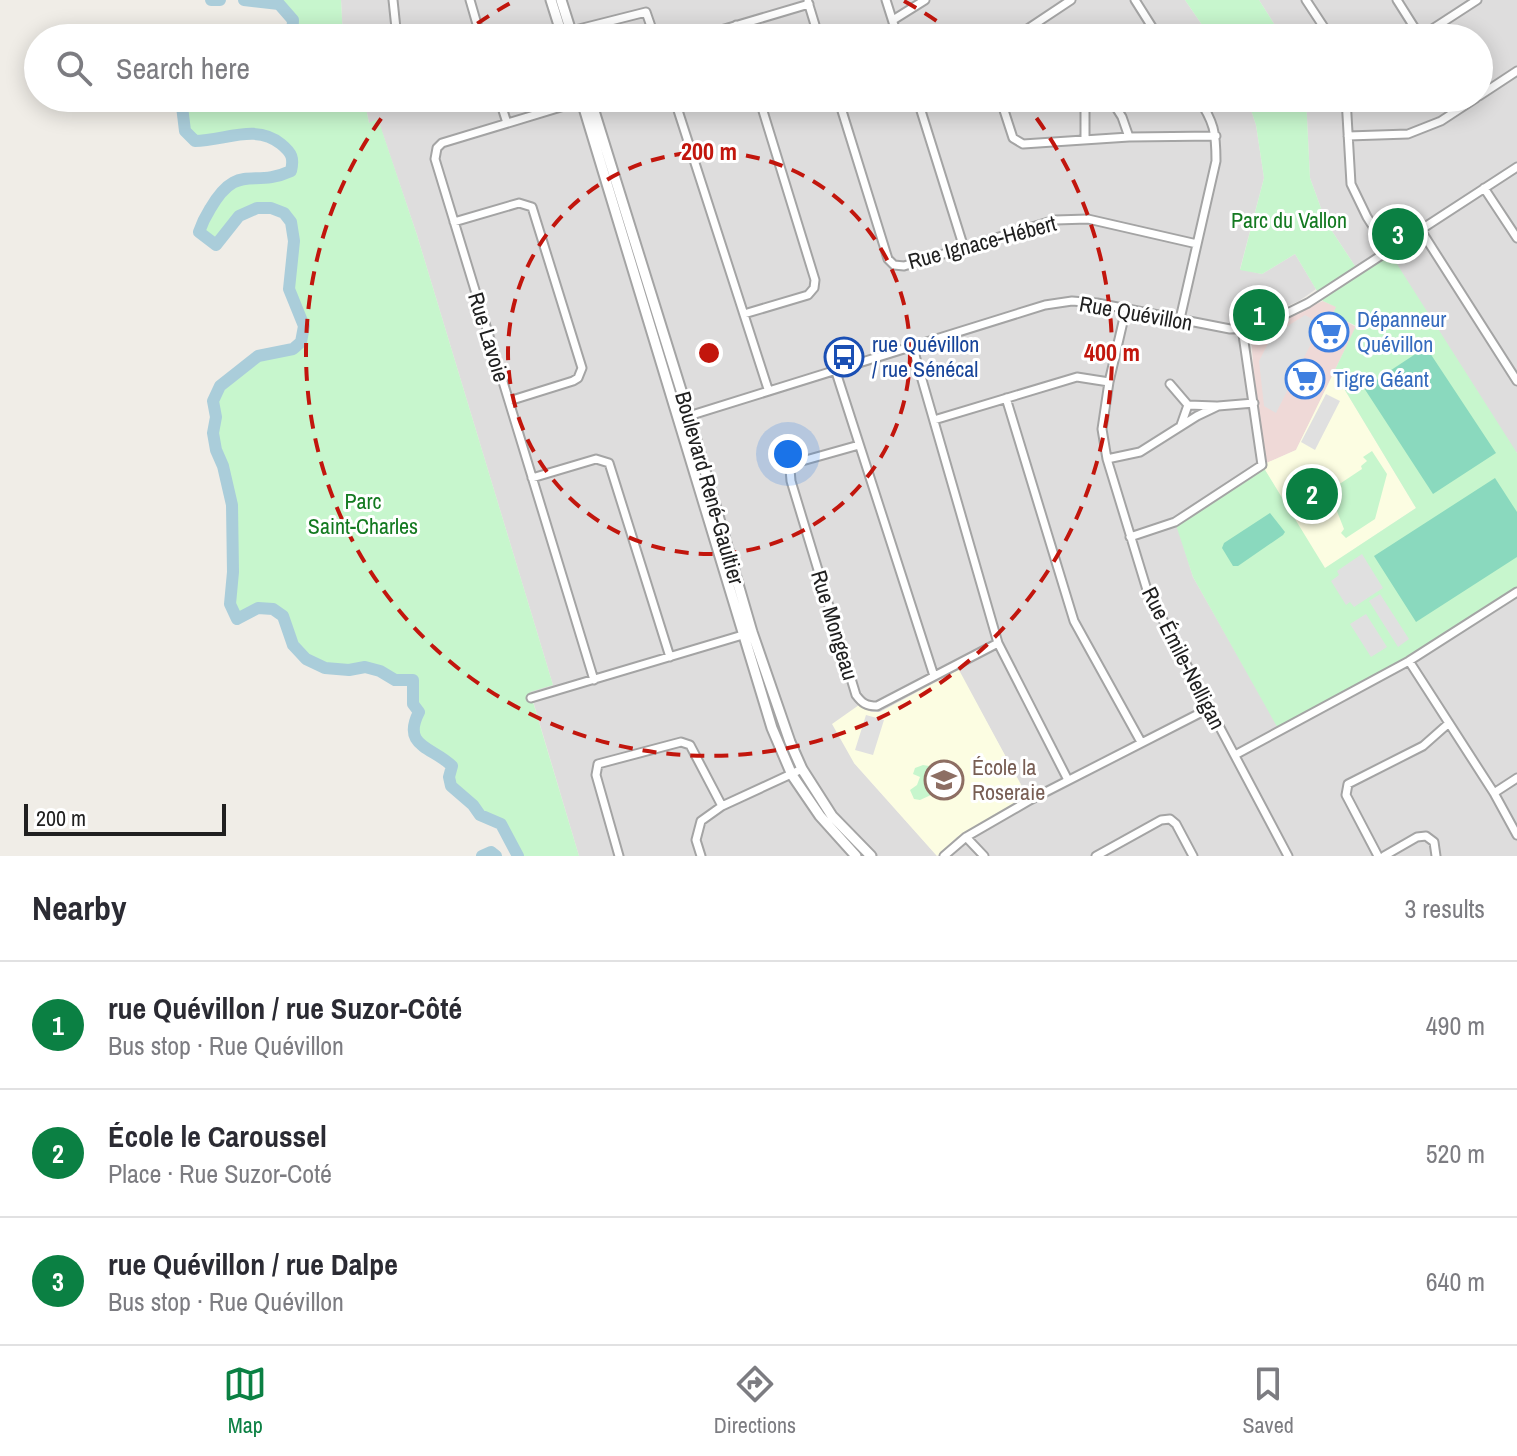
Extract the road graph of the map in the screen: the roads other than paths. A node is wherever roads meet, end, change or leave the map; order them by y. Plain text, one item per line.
1 (395, 0) edge
2 (470, 0) edge
3 (551, 0) edge
4 (561, 0) edge
5 (886, 0) edge
6 (925, 0) edge
7 (1071, 0) edge
8 (1135, 0) edge
9 (1306, 0) edge
10 (1397, 0) edge
11 (1477, 0) edge
12 (808, 2) edge
13 (893, 20) junction
14 (396, 24) edge
15 (477, 24) edge
16 (562, 24) edge
17 (565, 24) edge
18 (605, 24) edge
19 (650, 24) edge
20 (739, 24) edge
21 (815, 24) edge
22 (894, 24) edge
23 (1035, 24) edge
24 (1150, 24) edge
25 (1322, 24) edge
26 (1413, 24) edge
27 (1441, 24) edge
28 (1517, 71) edge
29 (1493, 87) edge
30 (503, 112) edge
31 (543, 112) edge
32 (590, 112) edge
33 (679, 112) edge
34 (763, 112) edge
35 (842, 112) edge
36 (924, 112) edge
37 (1005, 112) edge
38 (1085, 112) edge
39 (1119, 112) edge
40 (1207, 112) edge
41 (1347, 112) edge
42 (1451, 112) edge
43 (507, 123) junction
44 (1216, 136) junction
45 (1348, 136) junction
46 (1129, 137) junction
47 (1085, 139) junction
48 (1517, 167) edge
49 (1484, 188) junction
50 (454, 222) junction
51 (1420, 229) junction
52 (1517, 238) edge
53 (1197, 244) junction
54 (964, 248) junction
55 (1388, 250) junction
56 (1126, 309) junction
57 (744, 314) junction
58 (1180, 319) junction
59 (1242, 328) junction
60 (912, 345) junction
61 (835, 369) junction
62 (1517, 381) edge
63 (1109, 382) junction
64 (1170, 384) dead end
65 (768, 389) junction
66 (1006, 398) junction
67 (509, 401) junction
68 (1254, 403) junction
69 (1188, 405) junction
70 (1218, 406) junction
71 (684, 417) junction
72 (934, 420) junction
73 (1181, 425) junction
74 (859, 445) junction
75 (1107, 459) junction
76 (532, 478) junction
77 (1130, 537) junction
78 (1517, 592) edge
79 (748, 633) junction
80 (998, 643) junction
81 (670, 657) junction
82 (1409, 661) junction
83 (934, 676) junction
84 (594, 680) junction
85 (531, 698) dead end
86 (1210, 708) junction
87 (1449, 723) junction
88 (1141, 742) junction
89 (1235, 755) junction
90 (802, 769) junction
91 (792, 775) junction
92 (1517, 778) edge
93 (1068, 780) junction
94 (1494, 793) junction
95 (722, 806) junction
96 (1517, 835) edge
97 (966, 837) junction
98 (1098, 855) edge
99 (619, 856) edge
100 (701, 856) edge
101 (856, 856) edge
102 (871, 856) edge
103 (944, 856) edge
104 (984, 856) edge
105 (1193, 856) edge
106 (1288, 856) edge
107 (1381, 856) edge
108 (1436, 856) edge

1 - 14 street
2 - 15 street
3 - 16 street
4 - 17 street
5 - 13 street
6 - 13 street
7 - 23 street
8 - 24 street
9 - 25 street
10 - 26 street
11 - 27 street
12 - 20 street
12 - 21 street
13 - 22 street
18 - 19 street
28 - 29 street
30 - 43 street
31 - 43 street, Rue Lavoie
32 - 71 street, Boulevard René-Gaultier
33 - 57 street
34 - 57 street
35 - 54 street, Rue Ignace-Hébert
36 - 54 street
37 - 47 street
38 - 47 street
39 - 46 street
40 - 44 street
41 - 45 street
42 - 45 street
43 - 50 street, Rue Lavoie
44 - 46 street
44 - 53 street
45 - 55 street
46 - 47 street
48 - 49 street, Rue Quévillon
49 - 51 street, Rue Quévillon
49 - 52 street
50 - 67 street, Rue Lavoie
50 - 67 street
51 - 55 street, Rue Quévillon
51 - 62 street
53 - 54 street, Rue Ignace-Hébert
53 - 58 street
55 - 59 street, Rue Quévillon
56 - 58 street, Rue Quévillon
56 - 60 street, Rue Quévillon
56 - 63 street, Rue Émile-Nelligan
57 - 65 street
58 - 59 street, Rue Quévillon
59 - 68 street
60 - 61 street, Rue Quévillon
60 - 72 street
61 - 65 street, Rue Quévillon
61 - 74 street
63 - 66 street
63 - 75 street, Rue Émile-Nelligan
64 - 69 street
65 - 71 street, Rue Quévillon
66 - 72 street
66 - 88 street
67 - 76 street, Rue Lavoie
68 - 70 street
68 - 77 street
69 - 70 street
69 - 73 street
70 - 73 street
71 - 79 street, Boulevard René-Gaultier
72 - 80 street
73 - 75 street
74 - 83 street
74 - 83 street, Rue Mongeau
75 - 77 street, Rue Émile-Nelligan
76 - 81 street
76 - 84 street, Rue Lavoie
77 - 86 street, Rue Émile-Nelligan
78 - 82 street
79 - 81 street
79 - 90 street, Boulevard René-Gaultier
79 - 91 street, Boulevard René-Gaultier
80 - 83 street, Rue Mongeau
80 - 93 street
81 - 84 street
82 - 87 street
82 - 89 street
84 - 85 street
86 - 88 street
86 - 89 street, Rue Émile-Nelligan
87 - 94 street
87 - 107 street
88 - 93 street
89 - 106 street, Rue Émile-Nelligan
90 - 91 street
90 - 102 street, Boulevard René-Gaultier
91 - 95 street
91 - 101 street, Boulevard René-Gaultier
92 - 94 street
93 - 97 street
94 - 96 street
95 - 99 street
95 - 100 street
97 - 103 street
97 - 104 street
98 - 105 street
107 - 108 street

